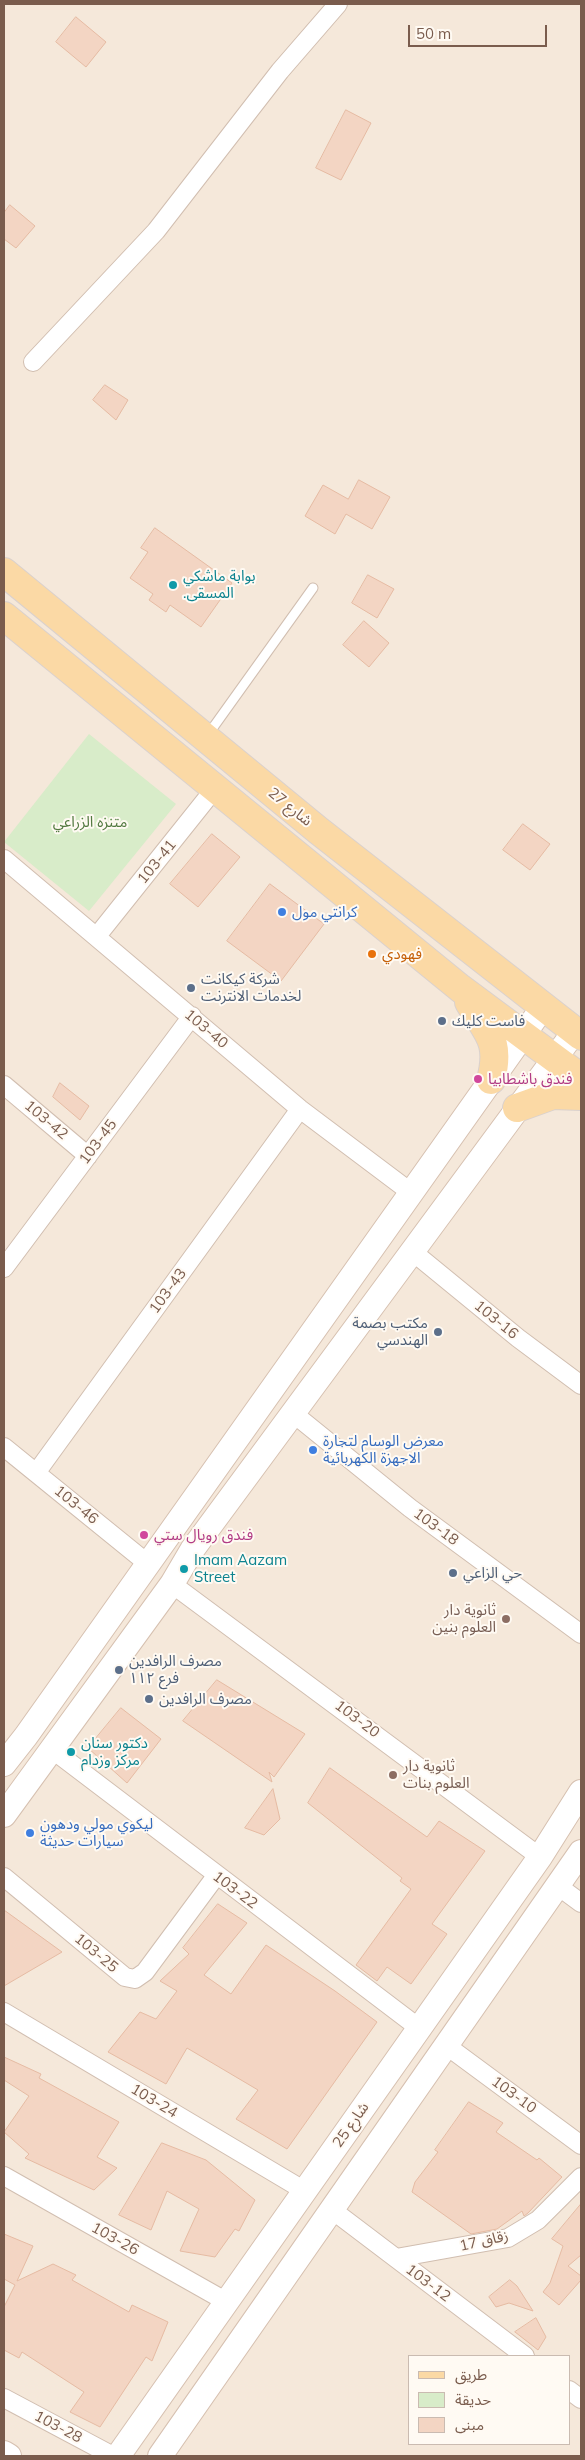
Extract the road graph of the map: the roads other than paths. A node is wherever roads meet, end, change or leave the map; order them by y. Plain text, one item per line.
1 (338, 4) edge
2 (33, 362) dead end
3 (4, 572) edge
4 (313, 588) dead end
5 (4, 616) edge
6 (205, 738) junction
7 (216, 787) junction
8 (4, 859) edge
9 (97, 936) junction
10 (460, 988) junction
11 (544, 1007) junction
12 (192, 1016) junction
13 (578, 1033) edge
14 (524, 1036) junction
15 (554, 1058) junction
16 (581, 1078) edge
17 (491, 1080) junction
18 (4, 1085) edge
19 (581, 1096) edge
20 (300, 1108) junction
21 (517, 1108) junction
22 (88, 1156) junction
23 (412, 1194) junction
24 (413, 1252) junction
25 (5, 1263) edge
26 (581, 1385) edge
27 (294, 1414) junction
28 (4, 1447) edge
29 (36, 1473) junction
30 (147, 1563) junction
31 (172, 1584) junction
32 (581, 1634) edge
33 (53, 1750) junction
34 (4, 1764) edge
35 (581, 1792) edge
36 (4, 1814) edge
37 (581, 1852) edge
38 (540, 1857) junction
39 (216, 1876) junction
40 (4, 1877) edge
41 (558, 1886) junction
42 (581, 1903) edge
43 (4, 2012) edge
44 (419, 2028) junction
45 (447, 2046) junction
46 (581, 2145) edge
47 (4, 2176) edge
48 (581, 2177) edge
49 (305, 2191) junction
50 (331, 2209) junction
51 (396, 2258) junction
52 (227, 2302) junction
53 (524, 2355) edge
54 (570, 2391) edge
55 (4, 2398) edge
56 (581, 2399) edge
57 (4, 2453) edge
58 (9, 2456) edge
59 (113, 2456) edge
60 (118, 2456) edge
61 (160, 2456) edge

1 - 2 street
3 - 6 main road, شارع 27
4 - 6 lane
5 - 7 main road
6 - 11 main road, شارع 27
7 - 9 street, 103-41
7 - 10 main road
8 - 9 street, 103-40
9 - 12 street, 103-40
10 - 14 main road
10 - 17 main road
11 - 13 main road, شارع 27
11 - 14 main road
12 - 20 street, 103-40
12 - 22 street, 103-45
13 - 15 main road
14 - 15 main road
14 - 17 main road
15 - 16 main road
15 - 21 main road
17 - 23 main road
18 - 22 street, 103-42
19 - 21 main road
20 - 23 street, 103-40
20 - 29 street, 103-43
21 - 24 main road
22 - 25 street, 103-45
23 - 30 main road
24 - 26 street, 103-16
24 - 27 main road
27 - 31 main road
27 - 32 street, 103-18
28 - 29 street, 103-46
29 - 30 street, 103-46
30 - 34 main road
31 - 33 main road
31 - 38 street, 103-20
33 - 36 main road
33 - 39 street, 103-22
35 - 38 main road, شارع 25
37 - 41 main road
38 - 44 main road, شارع 25
39 - 40 street, 103-25
39 - 44 street, 103-22
41 - 42 street
41 - 45 main road
43 - 49 street, 103-24
44 - 49 main road, شارع 25
45 - 46 street, 103-10
45 - 50 main road
47 - 52 street, 103-26
48 - 51 street, زقاق 17
49 - 52 main road, شارع 25
50 - 51 street, 103-12
50 - 61 main road
51 - 53 street, 103-12
52 - 60 main road, شارع 25
54 - 56 street
55 - 59 street, 103-28
57 - 58 main road

